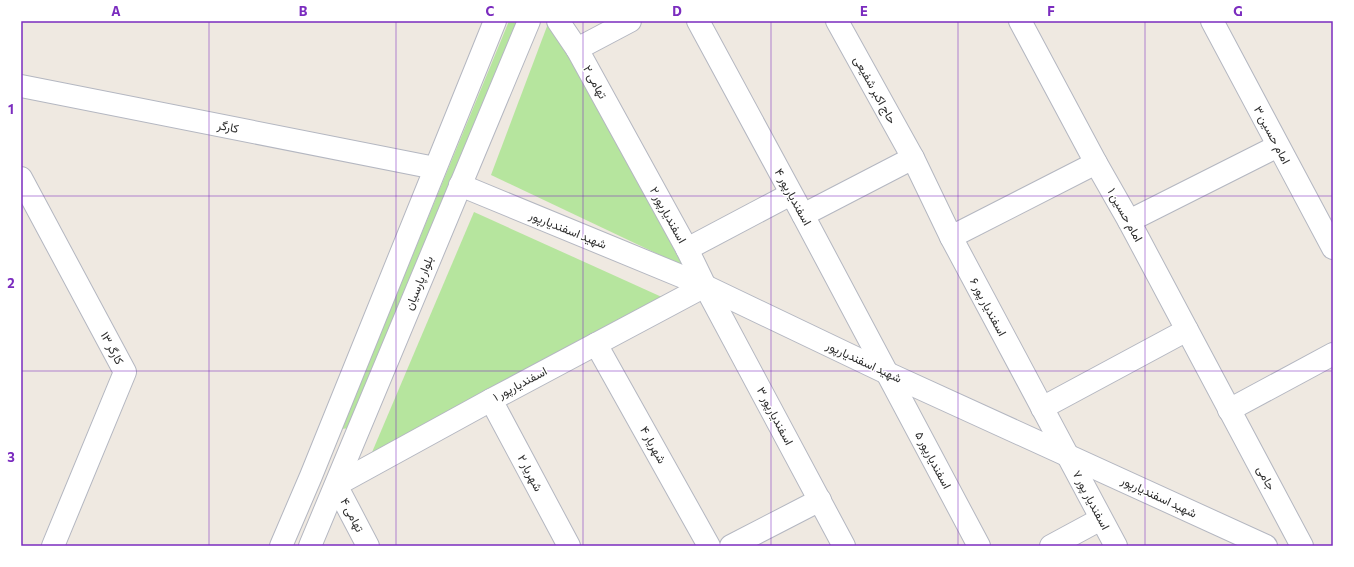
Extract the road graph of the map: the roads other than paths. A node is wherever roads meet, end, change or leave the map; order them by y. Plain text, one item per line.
1 (495, 21) edge
2 (529, 21) edge
3 (558, 21) edge
4 (630, 21) edge
5 (698, 21) edge
6 (837, 21) edge
7 (1020, 21) edge
8 (1212, 21) edge
9 (577, 49) junction
10 (21, 86) edge
11 (629, 145) joint
12 (1278, 146) junction
13 (913, 158) junction
14 (1096, 163) junction
15 (435, 168) junction
16 (21, 178) edge
17 (460, 185) junction
18 (791, 194) junction
19 (803, 215) junction
20 (1129, 221) junction
21 (951, 237) junction
22 (1333, 247) edge
23 (687, 249) junction
24 (705, 286) junction
25 (1187, 330) junction
26 (596, 344) junction
27 (1333, 354) edge
28 (887, 373) junction
29 (491, 400) junction
30 (1042, 408) junction
31 (1229, 410) junction
32 (332, 422) junction
33 (358, 431) junction
34 (1067, 455) junction
35 (311, 476) junction
36 (336, 485) junction
37 (820, 500) junction
38 (1101, 519) junction
39 (283, 540) edge
40 (310, 544) edge
41 (52, 546) edge
42 (368, 546) edge
43 (569, 546) edge
44 (709, 546) edge
45 (731, 546) edge
46 (844, 546) edge
47 (979, 546) edge
48 (1051, 546) edge
49 (1116, 546) edge
50 (1266, 546) edge
51 (1302, 546) edge

1 - 15 street
2 - 17 street, بلوار پارسیان
3 - 9 street, تهامی ۲
4 - 9 street
5 - 18 street, اسفندیارپور ۴
6 - 13 street, حاج اکبر شفیعی
7 - 14 street, امام حسین ۱
8 - 12 street, امام حسین ۳
9 - 11 street, تهامی ۲
10 - 15 street, کارگر
11 - 23 street, اسفندیارپور ۲
12 - 20 street
12 - 22 street, امام حسین ۳
13 - 19 street
13 - 21 street, اسفندیار پور ۶
14 - 20 street, امام حسین ۱
14 - 21 street
15 - 32 street
16 - 41 street, کارگر ۱۳
17 - 24 street, شهید اسفندیارپور
17 - 33 street, بلوار پارسیان
18 - 19 street, اسفندیارپور ۴
18 - 23 street
19 - 28 street, اسفندیارپور ۴
20 - 25 street, امام حسین ۱
21 - 30 street, اسفندیار پور ۶
23 - 24 street, اسفندیارپور ۲
24 - 26 street, اسفندیارپور ۱
24 - 28 street, شهید اسفندیارپور
24 - 37 street, اسفندیارپور ۳
25 - 30 street
25 - 31 street, امام حسین ۱
26 - 29 street, اسفندیارپور ۱
26 - 44 street, شهریار ۴
27 - 31 street
28 - 34 street, شهید اسفندیارپور
28 - 47 street, اسفندیارپور ۵
29 - 36 street, اسفندیارپور ۱
29 - 43 street, شهریار ۲
30 - 34 street, اسفندیار پور ۶
31 - 51 street, جامی
32 - 33 street
32 - 35 street
33 - 36 street, بلوار پارسیان
34 - 38 street, اسفندیار پور ۷
34 - 50 street, شهید اسفندیارپور
35 - 36 street
35 - 39 street
36 - 40 street, بلوار پارسیان
36 - 42 street, تهامی ۴
37 - 45 street
37 - 46 street, اسفندیارپور ۳
38 - 48 street
38 - 49 street, اسفندیار پور ۷
39 - 40 street

